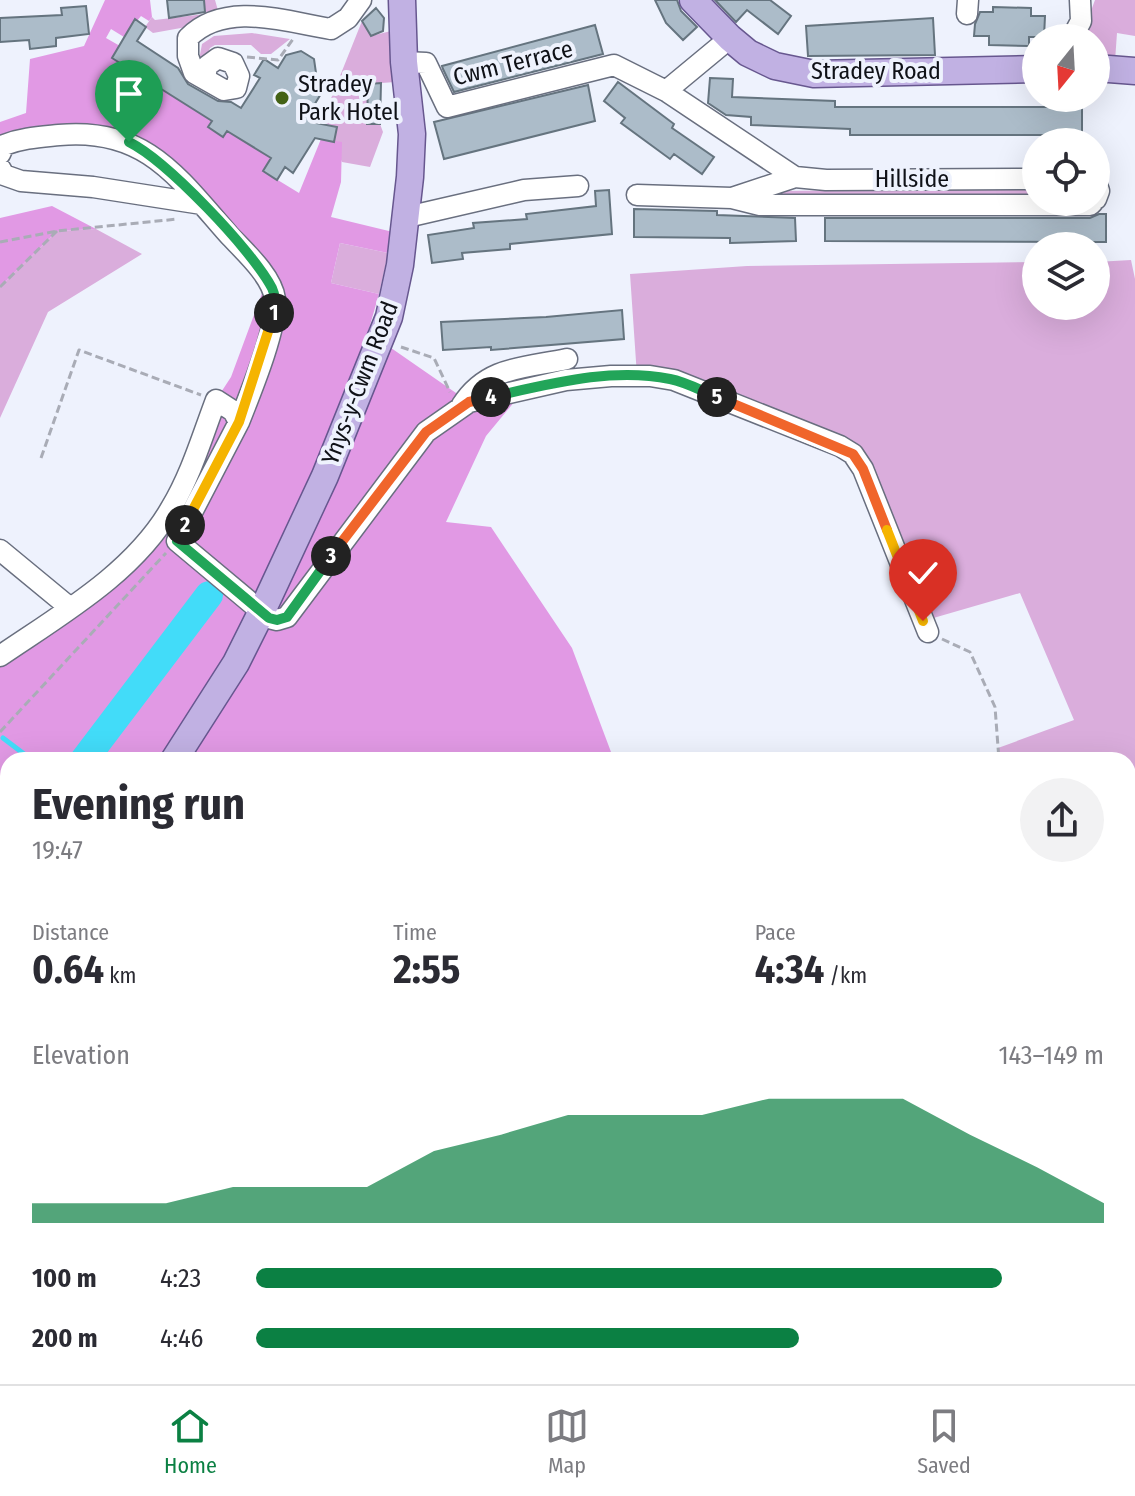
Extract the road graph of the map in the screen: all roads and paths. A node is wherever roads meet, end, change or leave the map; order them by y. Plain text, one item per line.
1 (361, 0) edge
2 (402, 0) edge
3 (693, 0) edge
4 (1080, 0) edge
5 (303, 24) junction
6 (1079, 24) edge
7 (730, 38) junction
8 (250, 55) dead end
9 (404, 62) junction
10 (614, 65) joint
11 (1022, 69) edge
12 (1110, 69) edge
13 (1135, 71) edge
14 (205, 79) dead end
15 (666, 91) junction
16 (0, 154) edge
17 (0, 168) edge
18 (795, 177) junction
19 (1022, 179) edge
20 (578, 186) dead end
21 (637, 195) dead end
22 (732, 198) junction
23 (202, 204) junction
24 (1022, 205) edge
25 (407, 217) junction
26 (181, 219) dead end
27 (57, 231) junction
28 (0, 242) edge
29 (0, 287) edge
30 (380, 341) junction
31 (567, 359) dead end
32 (216, 400) junction
33 (464, 406) junction
34 (239, 422) junction
35 (41, 458) dead end
36 (177, 541) junction
37 (0, 550) edge
38 (69, 607) junction
39 (262, 611) junction
40 (928, 632) joint
41 (0, 656) edge
42 (0, 732) edge
43 (179, 752) edge
44 (998, 752) edge

1 - 5 street
2 - 9 main road, Ynys-y-Cwm Road
3 - 7 main road, Stradey Road
4 - 6 street
5 - 8 path
5 - 14 street
7 - 11 main road, Stradey Road
7 - 15 street
9 - 10 street, Cwm Terrace
9 - 25 main road, Ynys-y-Cwm Road
10 - 15 street, Hillside
12 - 13 main road
15 - 18 street, Hillside
16 - 23 street
17 - 23 street
18 - 19 street, Hillside
18 - 22 street, Hillside
20 - 25 street
21 - 22 street, Hillside
22 - 24 street, Hillside
23 - 34 street
25 - 30 main road, Ynys-y-Cwm Road
26 - 27 path
27 - 28 path
27 - 29 path
30 - 33 path
30 - 39 main road, Ynys-y-Cwm Road
31 - 33 street
32 - 34 street
32 - 35 path
32 - 38 street
33 - 39 street
33 - 40 street
34 - 36 street
36 - 39 street
36 - 42 path
37 - 38 street
38 - 41 street
39 - 43 main road, Ynys-y-Cwm Road
40 - 44 path

